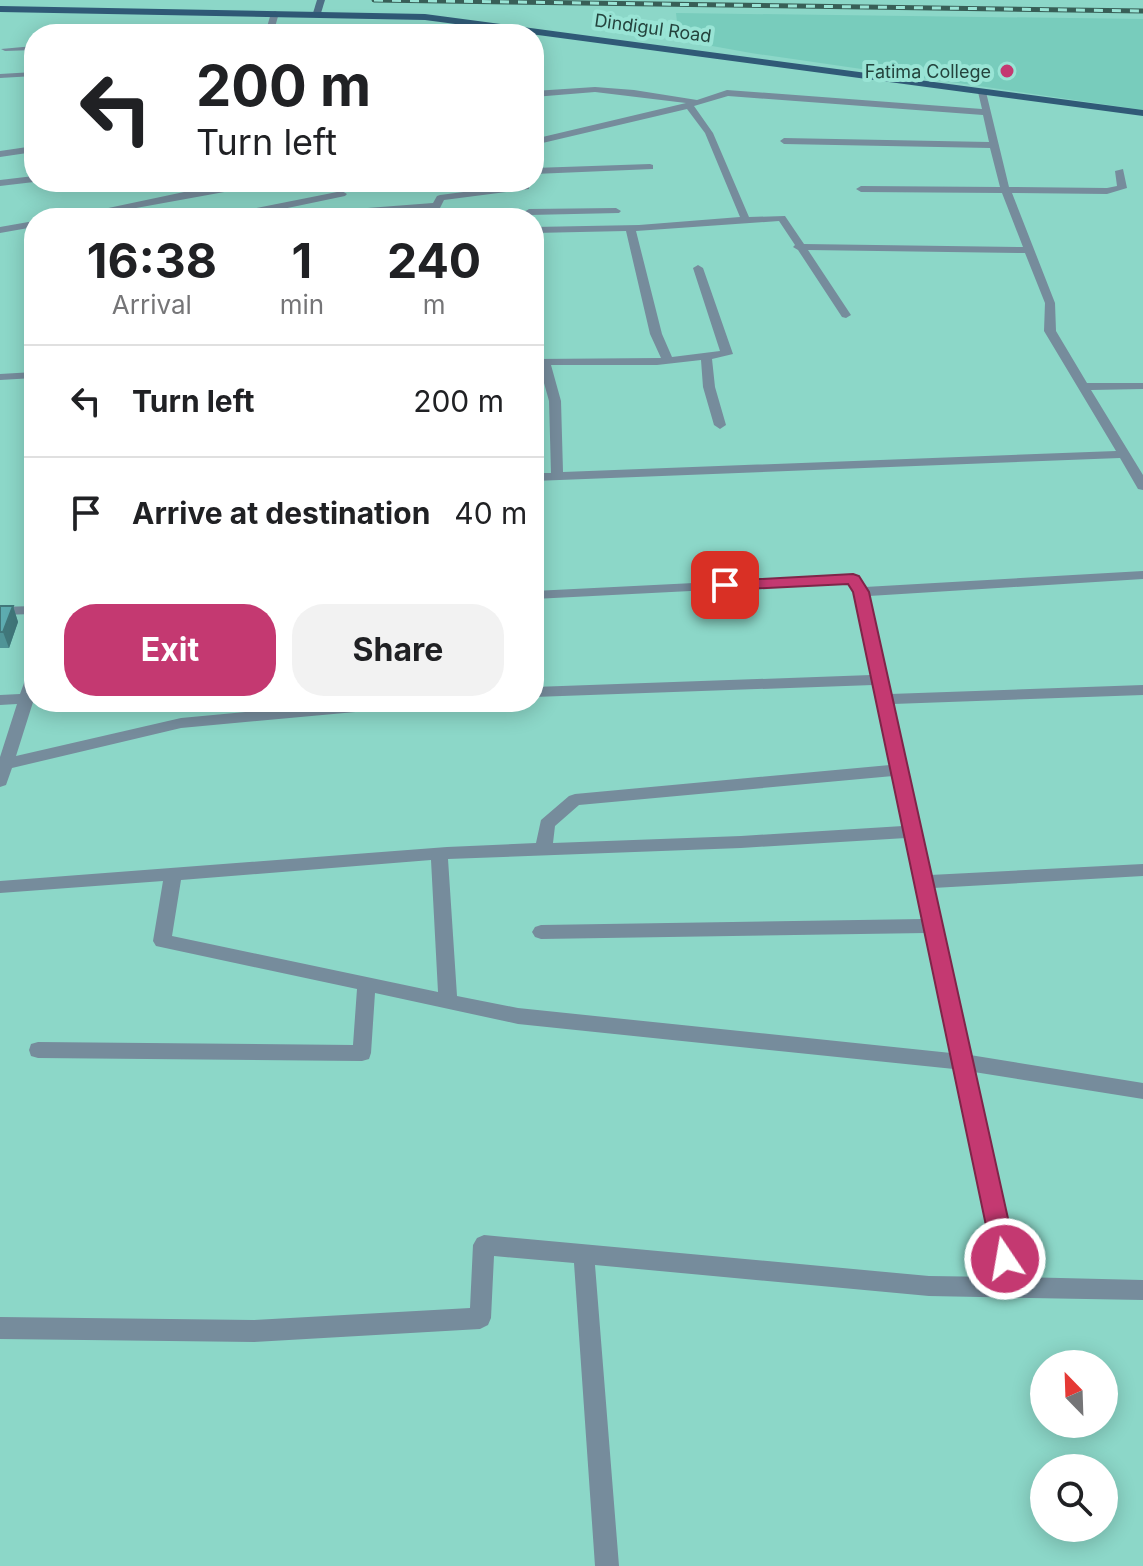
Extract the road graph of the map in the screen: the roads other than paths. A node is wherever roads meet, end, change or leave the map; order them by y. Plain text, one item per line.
1 (0, 6) edge
2 (318, 7) edge
3 (275, 13) junction
4 (272, 24) edge
5 (481, 24) edge
6 (544, 32) edge
7 (24, 48) edge
8 (5, 49) dead end
9 (24, 75) edge
10 (0, 76) edge
11 (544, 92) edge
12 (982, 92) junction
13 (1028, 99) junction
14 (693, 104) junction
15 (984, 112) junction
16 (1143, 113) edge
17 (1143, 120) edge
18 (544, 140) edge
19 (784, 141) dead end
20 (993, 145) junction
21 (24, 150) edge
22 (0, 154) edge
23 (650, 167) dead end
24 (544, 171) edge
25 (1120, 171) dead end
26 (24, 180) edge
27 (0, 183) edge
28 (861, 189) dead end
29 (1005, 191) junction
30 (205, 192) edge
31 (477, 192) edge
32 (342, 194) dead end
33 (118, 208) edge
34 (271, 208) edge
35 (410, 208) edge
36 (616, 211) dead end
37 (544, 214) edge
38 (745, 218) junction
39 (24, 226) edge
40 (630, 228) junction
41 (0, 230) edge
42 (544, 230) edge
43 (798, 247) junction
44 (1029, 250) junction
45 (698, 268) dead end
46 (846, 315) dead end
47 (706, 358) junction
48 (668, 361) junction
49 (544, 362) edge
50 (544, 374) edge
51 (24, 376) edge
52 (0, 377) edge
53 (1143, 386) edge
54 (1083, 387) junction
55 (720, 425) dead end
56 (1123, 454) junction
57 (557, 476) junction
58 (544, 477) edge
59 (1143, 485) edge
60 (1143, 575) edge
61 (861, 592) junction
62 (544, 594) edge
63 (24, 610) edge
64 (0, 611) edge
65 (879, 680) junction
66 (1143, 690) edge
67 (544, 692) edge
68 (24, 699) edge
69 (884, 699) junction
70 (0, 700) edge
71 (24, 705) edge
72 (301, 712) edge
73 (4, 764) junction
74 (899, 770) junction
75 (0, 781) edge
76 (913, 831) junction
77 (544, 849) junction
78 (439, 854) junction
79 (1143, 870) edge
80 (173, 875) junction
81 (924, 882) junction
82 (0, 887) edge
83 (934, 926) junction
84 (541, 932) dead end
85 (366, 984) junction
86 (448, 1001) junction
87 (38, 1050) dead end
88 (963, 1062) junction
89 (1143, 1091) edge
90 (584, 1255) junction
91 (1011, 1288) junction
92 (1143, 1290) edge
93 (0, 1328) edge
94 (607, 1566) edge

1 - 2 main road, Dindigul Road
1 - 3 main road, Dindigul Road
2 - 3 main road, Dindigul Road
2 - 5 main road, Dindigul Road
3 - 4 street
6 - 12 main road, Dindigul Road
7 - 8 street
9 - 10 street
11 - 14 street
12 - 13 main road, Dindigul Road
12 - 15 street
13 - 16 main road, Dindigul Road
13 - 17 main road, Dindigul Road
14 - 15 street
14 - 18 street
14 - 38 street
15 - 20 street
19 - 20 street
20 - 29 street
21 - 22 street
23 - 24 street
25 - 29 street
26 - 27 street
28 - 29 street
29 - 44 street
30 - 33 street
31 - 35 street
32 - 34 street
36 - 37 street
38 - 40 street
38 - 43 street
39 - 41 street
40 - 42 street
40 - 48 street
43 - 44 street
43 - 46 street
44 - 54 street
45 - 47 street
47 - 48 street
47 - 55 street
48 - 49 street
50 - 57 street
51 - 52 street
53 - 54 street
54 - 56 street
56 - 57 street
56 - 59 street
57 - 58 street
60 - 61 street
61 - 62 street
61 - 65 street
63 - 64 street
65 - 67 street
65 - 69 street
66 - 69 street
68 - 70 street
69 - 74 street
71 - 73 street
72 - 73 street
73 - 75 street
74 - 76 street
74 - 77 street
76 - 77 street
76 - 81 street
77 - 78 street
78 - 80 street
78 - 86 street
79 - 81 street
80 - 82 street
80 - 85 street
81 - 83 street
83 - 84 street
83 - 88 street
85 - 86 street
85 - 87 street
86 - 88 street
88 - 89 street
88 - 91 street
90 - 91 street
90 - 93 street
90 - 94 street
91 - 92 street

